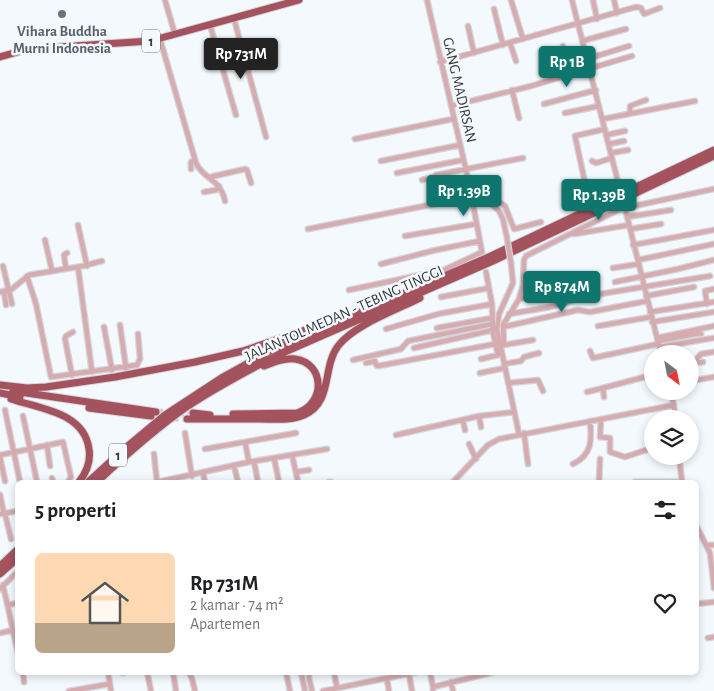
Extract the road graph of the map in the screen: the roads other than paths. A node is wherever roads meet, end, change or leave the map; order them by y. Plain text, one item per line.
1 (166, 0) edge
2 (286, 0) edge
3 (298, 0) edge
4 (427, 0) edge
5 (511, 0) edge
6 (572, 0) edge
7 (594, 0) edge
8 (614, 0) edge
9 (660, 8) dead end
10 (494, 9) dead end
11 (617, 13) junction
12 (234, 19) junction
13 (598, 19) junction
14 (578, 24) junction
15 (210, 25) junction
16 (468, 26) dead end
17 (626, 29) dead end
18 (174, 31) junction
19 (160, 39) junction
20 (523, 40) junction
21 (582, 41) junction
22 (510, 43) junction
23 (503, 45) junction
24 (563, 46) dead end
25 (629, 46) dead end
26 (0, 52) edge
27 (474, 53) junction
28 (632, 56) dead end
29 (0, 57) edge
30 (587, 59) junction
31 (516, 61) dead end
32 (440, 62) junction
33 (590, 69) junction
34 (570, 74) junction
35 (512, 90) junction
36 (596, 90) junction
37 (646, 100) dead end
38 (695, 102) dead end
39 (544, 104) dead end
40 (451, 106) junction
41 (599, 106) junction
42 (566, 113) dead end
43 (630, 114) junction
44 (236, 115) dead end
45 (519, 118) dead end
46 (453, 119) junction
47 (602, 119) junction
48 (605, 129) junction
49 (625, 131) dead end
50 (606, 135) junction
51 (266, 137) dead end
52 (355, 139) dead end
53 (624, 141) dead end
54 (609, 144) junction
55 (460, 145) junction
56 (628, 150) dead end
57 (714, 150) edge
58 (612, 155) junction
59 (714, 156) edge
60 (523, 158) dead end
61 (194, 160) junction
62 (463, 160) junction
63 (381, 161) dead end
64 (592, 161) dead end
65 (191, 169) dead end
66 (465, 170) junction
67 (397, 173) dead end
68 (210, 178) junction
69 (422, 180) dead end
70 (251, 183) dead end
71 (469, 185) junction
72 (219, 186) junction
73 (714, 189) edge
74 (204, 192) dead end
75 (470, 197) junction
76 (435, 198) dead end
77 (224, 201) dead end
78 (625, 208) junction
79 (671, 210) dead end
80 (627, 217) junction
81 (541, 222) dead end
82 (476, 224) junction
83 (661, 224) dead end
84 (78, 225) dead end
85 (630, 227) junction
86 (308, 229) dead end
87 (714, 230) edge
88 (571, 234) junction
89 (405, 236) dead end
90 (45, 240) dead end
91 (480, 241) junction
92 (714, 244) edge
93 (633, 245) junction
94 (67, 254) dead end
95 (714, 260) edge
96 (102, 261) dead end
97 (638, 262) junction
98 (381, 264) dead end
99 (3, 266) dead end
100 (86, 266) junction
101 (78, 267) junction
102 (613, 268) dead end
103 (66, 269) junction
104 (52, 271) junction
105 (486, 272) dead end
106 (27, 276) junction
107 (460, 276) junction
108 (710, 276) dead end
109 (642, 277) junction
110 (530, 281) dead end
111 (616, 282) dead end
112 (523, 285) junction
113 (643, 286) junction
114 (694, 287) dead end
115 (489, 288) junction
116 (714, 289) edge
117 (349, 290) dead end
118 (4, 291) edge
119 (542, 294) dead end
120 (441, 297) dead end
121 (519, 299) junction
122 (646, 299) junction
123 (714, 302) edge
124 (492, 304) junction
125 (707, 304) junction
126 (9, 305) dead end
127 (714, 312) edge
128 (355, 314) junction
129 (509, 314) junction
130 (651, 317) junction
131 (492, 318) junction
132 (492, 324) junction
133 (120, 325) dead end
134 (598, 326) dead end
135 (714, 326) edge
136 (104, 327) dead end
137 (503, 327) junction
138 (437, 328) dead end
139 (386, 329) dead end
140 (492, 330) junction
141 (73, 332) dead end
142 (138, 334) dead end
143 (701, 334) dead end
144 (714, 338) edge
145 (532, 340) dead end
146 (658, 342) junction
147 (500, 345) junction
148 (659, 345) edge
149 (414, 348) dead end
150 (590, 351) dead end
151 (714, 352) edge
152 (539, 353) dead end
153 (500, 355) junction
154 (699, 357) edge
155 (481, 359) dead end
156 (353, 360) dead end
157 (703, 362) dead end
158 (366, 363) dead end
159 (699, 363) edge
160 (504, 366) junction
161 (126, 368) junction
162 (112, 370) junction
163 (92, 372) junction
164 (480, 373) dead end
165 (72, 375) junction
166 (644, 377) edge
167 (714, 377) edge
168 (699, 380) edge
169 (508, 383) junction
170 (0, 387) edge
171 (603, 388) junction
172 (216, 389) junction
173 (542, 390) dead end
174 (587, 392) dead end
175 (0, 394) edge
176 (604, 397) dead end
177 (673, 400) edge
178 (674, 405) junction
179 (5, 410) dead end
180 (675, 410) edge
181 (514, 412) junction
182 (193, 414) tunnel mouth
183 (23, 416) dead end
184 (479, 416) junction
185 (187, 419) tunnel mouth
186 (601, 419) junction
187 (463, 420) junction
188 (590, 421) junction
189 (481, 428) dead end
190 (465, 430) dead end
191 (185, 433) dead end
192 (296, 433) dead end
193 (522, 434) junction
194 (396, 435) dead end
195 (245, 442) junction
196 (469, 444) dead end
197 (47, 445) junction
198 (30, 448) junction
199 (205, 449) dead end
200 (327, 449) dead end
201 (644, 451) edge
202 (14, 452) junction
203 (154, 454) dead end
204 (292, 455) junction
205 (0, 456) edge
206 (274, 458) junction
207 (476, 459) junction
208 (600, 459) dead end
209 (252, 462) junction
210 (528, 464) dead end
211 (573, 464) dead end
212 (680, 465) edge
213 (50, 466) dead end
214 (234, 466) junction
215 (309, 470) dead end
216 (296, 472) junction
217 (203, 473) junction
218 (192, 476) junction
219 (20, 480) edge
220 (37, 480) edge
221 (69, 480) edge
222 (80, 480) edge
223 (90, 480) edge
224 (99, 480) edge
225 (157, 480) edge
226 (183, 480) edge
227 (205, 480) edge
228 (238, 480) edge
229 (257, 480) edge
230 (279, 480) edge
231 (298, 480) edge
232 (455, 480) edge
233 (599, 480) edge
234 (682, 480) edge
235 (5, 481) dead end
236 (0, 495) edge
237 (3, 514) edge
238 (699, 531) edge
239 (702, 537) junction
240 (699, 538) edge
241 (11, 539) dead end
242 (706, 545) junction
243 (714, 545) edge
244 (15, 552) edge
245 (15, 561) edge
246 (0, 566) edge
247 (712, 570) edge
248 (0, 574) edge
249 (15, 574) edge
250 (2, 587) edge
251 (714, 588) edge
252 (714, 602) edge
253 (15, 603) edge
254 (8, 604) junction
255 (699, 604) edge
256 (13, 630) junction
257 (0, 633) edge
258 (15, 639) edge
259 (23, 675) edge
260 (108, 675) edge
261 (148, 675) edge
262 (173, 675) edge
263 (190, 675) edge
264 (287, 675) edge
265 (302, 675) edge
266 (309, 675) edge
267 (335, 675) edge
268 (388, 675) edge
269 (405, 675) edge
270 (409, 675) edge
271 (431, 675) edge
272 (481, 675) edge
273 (388, 679) junction
274 (24, 682) dead end
275 (451, 682) junction
276 (110, 684) junction
277 (337, 688) junction
278 (433, 689) edge
279 (69, 691) edge
280 (111, 691) edge
281 (151, 691) edge
282 (176, 691) edge
283 (195, 691) edge
284 (290, 691) edge
285 (305, 691) edge
286 (312, 691) edge
287 (323, 691) edge
288 (389, 691) edge
289 (412, 691) edge
290 (453, 691) edge

1 - 18 street
2 - 18 highway, 1
3 - 12 highway, 1
4 - 32 street, GANG MADIRSAN
5 - 20 street
6 - 14 street
7 - 13 street
8 - 11 street
9 - 11 street
10 - 23 street
11 - 13 street
12 - 15 highway, 1
12 - 51 street
13 - 14 street
14 - 20 street
14 - 21 street
15 - 19 highway, 1
15 - 44 street
16 - 27 street
17 - 21 street
18 - 26 highway, 1
19 - 29 highway, 1
19 - 61 street
20 - 22 street
21 - 30 street
22 - 23 street
22 - 31 street
23 - 27 street
24 - 34 street
25 - 30 street
27 - 32 street
28 - 33 street
30 - 33 street
32 - 40 street, GANG MADIRSAN
33 - 34 street
33 - 36 street
34 - 35 street
35 - 40 street
35 - 45 street
36 - 39 street
36 - 41 street
37 - 43 street
38 - 43 street
40 - 46 street, GANG MADIRSAN
41 - 42 street
41 - 47 street
43 - 47 street
46 - 52 street
46 - 55 street, GANG MADIRSAN
47 - 48 street
48 - 50 street
48 - 58 street
49 - 50 street
50 - 54 street
53 - 54 street
54 - 58 street
55 - 62 street, GANG MADIRSAN
55 - 63 street
56 - 58 street
57 - 128 highway, 1
58 - 64 street
59 - 107 highway, 1
60 - 66 street
61 - 65 street
61 - 68 street
62 - 66 street, GANG MADIRSAN
62 - 67 street
66 - 69 street
66 - 71 street, GANG MADIRSAN
68 - 70 street
68 - 72 street
71 - 75 street, GANG MADIRSAN
71 - 76 street
71 - 81 street
71 - 147 street, bridge
72 - 74 street
72 - 77 street
73 - 78 street
75 - 82 street, GANG MADIRSAN
75 - 86 street
78 - 80 street
78 - 88 street
79 - 80 street
80 - 85 street
82 - 89 street
82 - 91 street, GANG MADIRSAN
83 - 85 street
84 - 100 street
85 - 88 street
85 - 93 street
87 - 93 street
88 - 112 street
90 - 104 street
91 - 98 street
91 - 117 street
92 - 97 street
93 - 97 street
94 - 103 street
95 - 109 street
96 - 100 street
97 - 102 street
97 - 109 street
99 - 118 street
100 - 101 street
101 - 103 street
101 - 163 street
103 - 104 street
104 - 106 street
105 - 115 street
106 - 118 street
106 - 165 street
107 - 172 highway, JALAN TOL MEDAN - TEBING TINGGI / 1
107 - 185 highway
108 - 113 street
109 - 111 street
109 - 113 street
110 - 112 street
112 - 121 street
113 - 122 street
113 - 129 street
114 - 122 street
115 - 120 street
115 - 124 street
116 - 125 street
118 - 126 street
119 - 121 street
121 - 129 street
122 - 130 street
122 - 137 street
123 - 125 street
124 - 131 street
124 - 139 street
125 - 130 street
127 - 130 street
128 - 170 highway
128 - 223 highway, JALAN TOL MEDAN - TEBING TINGGI / 1
129 - 137 street
130 - 134 street
130 - 146 street
131 - 132 street
131 - 138 street
132 - 140 street
132 - 156 street
133 - 161 street
135 - 146 street
136 - 162 street
137 - 147 street
140 - 147 street
140 - 149 street
141 - 165 street
142 - 161 street
143 - 146 street
144 - 146 street
145 - 147 street
146 - 148 street
146 - 150 street
147 - 153 street
147 - 158 street
151 - 154 street
152 - 160 street
153 - 155 street
153 - 160 street
157 - 159 street
160 - 164 street
160 - 169 street
161 - 162 street
162 - 163 street
163 - 165 street
166 - 171 street
167 - 168 street
169 - 173 street
169 - 181 street
170 - 175 highway
171 - 174 street
171 - 176 street
172 - 182 highway
172 - 224 highway, JALAN TOL MEDAN - TEBING TINGGI / 1
175 - 222 highway
177 - 178 street
178 - 180 street
178 - 186 street
179 - 202 street
181 - 184 street
181 - 193 street
183 - 198 street
184 - 187 street
184 - 189 street
186 - 188 street
186 - 201 street
187 - 190 street
187 - 194 street
188 - 193 street
188 - 211 street
191 - 218 street
192 - 195 street
193 - 207 street
193 - 210 street
195 - 199 street
195 - 209 street
196 - 207 street
197 - 198 street
197 - 213 street
197 - 221 street
198 - 202 street
198 - 220 street
200 - 204 street
202 - 205 street
202 - 219 street
203 - 225 street
204 - 206 street
204 - 216 street
205 - 235 street
206 - 209 street
206 - 230 street
207 - 232 street
208 - 233 street
209 - 214 street
209 - 229 street
212 - 234 street
214 - 217 street
214 - 228 street
215 - 216 street
216 - 231 street
217 - 218 street
217 - 227 street
218 - 226 street
236 - 237 street
237 - 241 street
238 - 239 street
239 - 240 street
239 - 242 street
242 - 243 street
242 - 247 street
244 - 246 highway
245 - 248 highway
247 - 251 street
249 - 250 street
250 - 254 street
252 - 255 street
253 - 254 street
254 - 256 street
256 - 257 street
256 - 258 street
259 - 274 street
260 - 276 street
261 - 281 street
262 - 282 street
263 - 283 street
264 - 284 street
265 - 285 street
266 - 286 street
267 - 277 street
268 - 273 street
269 - 273 street
270 - 289 street
271 - 278 street
272 - 275 street
273 - 277 street
273 - 288 street
275 - 278 street
275 - 290 street
276 - 279 street
276 - 280 street
277 - 287 street

